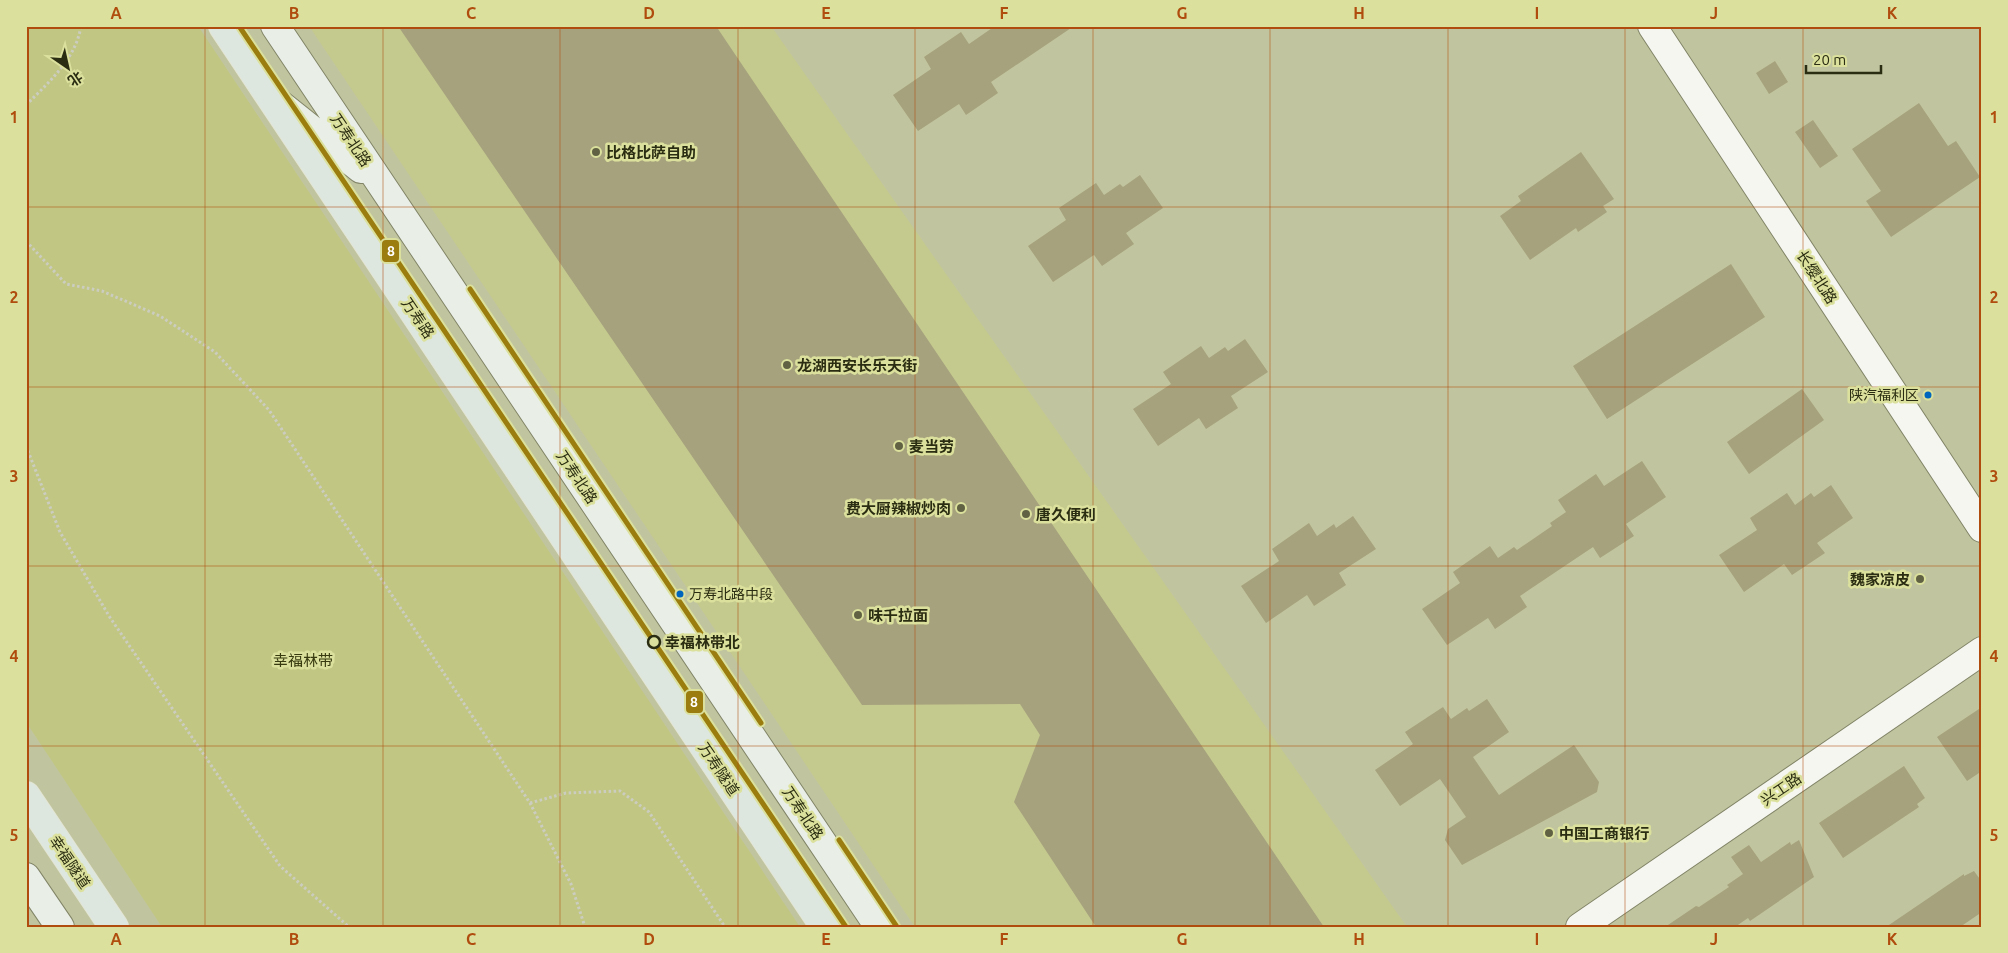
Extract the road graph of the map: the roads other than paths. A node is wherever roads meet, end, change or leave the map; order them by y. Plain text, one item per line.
1 (223, 26) edge
2 (275, 26) edge
3 (1652, 26) edge
4 (270, 96) junction
5 (381, 185) junction
6 (1982, 528) edge
7 (613, 610) joint
8 (1982, 651) edge
9 (26, 796) edge
10 (26, 877) edge
11 (60, 927) edge
12 (114, 927) edge
13 (825, 927) edge
14 (879, 927) edge
15 (1580, 927) edge

1 - 4 main road, 万寿路
2 - 5 main road, 万寿北路
3 - 6 street, 长缨北路
4 - 5 main road
4 - 7 main road, 万寿路
5 - 14 main road, 万寿北路
7 - 13 main road, 万寿隧道
8 - 15 street, 兴工路
9 - 12 main road, 幸福隧道
10 - 11 main road

